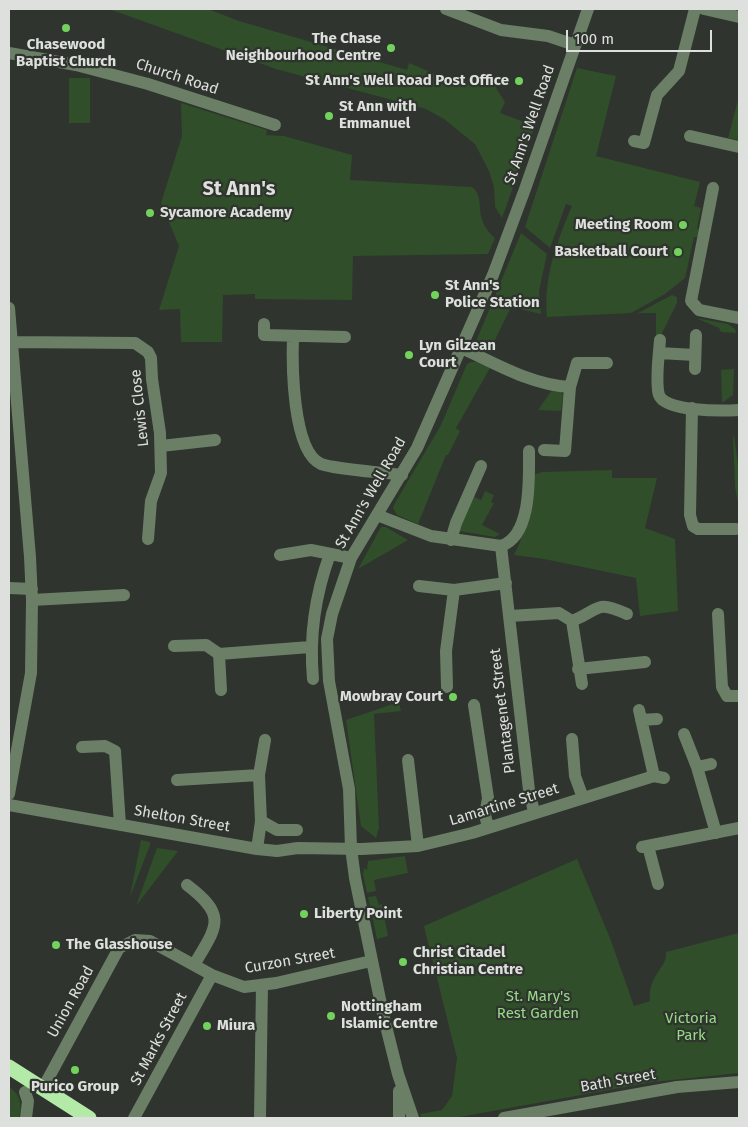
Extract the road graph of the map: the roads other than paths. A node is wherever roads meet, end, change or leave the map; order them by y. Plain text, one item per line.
1 (446, 9) edge
2 (588, 9) edge
3 (695, 9) edge
4 (704, 9) edge
5 (739, 17) edge
6 (576, 45) junction
7 (9, 54) edge
8 (275, 125) dead end
9 (690, 136) dead end
10 (634, 141) dead end
11 (739, 148) edge
12 (709, 195) dead end
13 (9, 308) edge
14 (739, 318) edge
15 (264, 324) dead end
16 (696, 335) dead end
17 (293, 336) junction
18 (345, 337) dead end
19 (11, 347) edge
20 (462, 348) junction
21 (695, 355) junction
22 (607, 363) dead end
23 (695, 370) dead end
24 (570, 387) junction
25 (692, 408) junction
26 (739, 410) edge
27 (215, 440) dead end
28 (161, 446) junction
29 (544, 450) dead end
30 (529, 451) dead end
31 (481, 466) dead end
32 (402, 475) junction
33 (377, 515) junction
34 (736, 529) dead end
35 (148, 539) dead end
36 (451, 540) junction
37 (501, 546) junction
38 (330, 554) junction
39 (280, 555) dead end
40 (352, 558) junction
41 (506, 583) junction
42 (419, 586) dead end
43 (9, 588) edge
44 (454, 590) junction
45 (32, 594) junction
46 (116, 598) dead end
47 (627, 614) dead end
48 (718, 614) dead end
49 (510, 616) junction
50 (572, 622) junction
51 (174, 646) dead end
52 (310, 647) junction
53 (220, 654) junction
54 (645, 662) dead end
55 (328, 668) junction
56 (578, 669) junction
57 (450, 679) dead end
58 (582, 684) dead end
59 (221, 690) dead end
60 (739, 696) edge
61 (474, 706) dead end
62 (657, 719) dead end
63 (684, 734) dead end
64 (265, 740) dead end
65 (577, 745) dead end
66 (82, 747) dead end
67 (408, 760) dead end
68 (711, 764) dead end
69 (187, 766) dead end
70 (697, 767) junction
71 (259, 775) junction
72 (9, 794) edge
73 (582, 798) junction
74 (9, 805) edge
75 (534, 812) junction
76 (261, 821) junction
77 (120, 825) junction
78 (488, 827) junction
79 (739, 828) edge
80 (297, 830) dead end
81 (716, 832) junction
82 (418, 846) junction
83 (351, 848) junction
84 (257, 849) junction
85 (658, 884) dead end
86 (187, 885) dead end
87 (135, 940) joint
88 (371, 961) junction
89 (194, 965) junction
90 (212, 975) junction
91 (262, 985) junction
92 (9, 1067) edge
93 (398, 1074) junction
94 (739, 1082) edge
95 (43, 1088) junction
96 (25, 1092) dead end
97 (26, 1118) edge
98 (89, 1118) edge
99 (134, 1118) edge
100 (260, 1118) edge
101 (399, 1118) edge
102 (414, 1118) edge
103 (504, 1118) edge

1 - 6 street
2 - 6 street, St Ann's Well Road
3 - 10 street
4 - 5 street
6 - 20 street, St Ann's Well Road
7 - 8 street, Church Road
9 - 11 street
12 - 14 street
13 - 19 street
15 - 17 street
16 - 21 street
17 - 18 street
17 - 32 street
19 - 28 street, Lewis Close
19 - 45 street
20 - 24 street
20 - 32 street, St Ann's Well Road
21 - 23 street
21 - 25 street
22 - 24 street
24 - 29 street
25 - 26 street
25 - 34 street
27 - 28 street
28 - 35 street, Lewis Close
30 - 37 street
31 - 36 street
32 - 33 street, St Ann's Well Road
33 - 36 street
33 - 40 street, St Ann's Well Road
36 - 37 street
37 - 41 street, Plantagenet Street
38 - 39 street
38 - 40 street
38 - 52 street
40 - 55 street, St Ann's Well Road
41 - 44 street
41 - 49 street, Plantagenet Street
42 - 44 street
43 - 45 street
44 - 57 street
45 - 46 street
45 - 72 street
47 - 50 street
48 - 60 street
49 - 50 street
49 - 75 street, Plantagenet Street
50 - 56 street
51 - 53 street
52 - 53 street
52 - 55 street
53 - 59 street
54 - 56 street
55 - 83 street, St Ann's Well Road
56 - 58 street
61 - 78 street
62 - 73 street, Lamartine Street
63 - 70 street
64 - 71 street
65 - 73 street
66 - 77 street
67 - 82 street
68 - 70 street
69 - 71 street
70 - 81 street
71 - 76 street
73 - 75 street, Lamartine Street
74 - 77 street, Shelton Street
75 - 78 street, Lamartine Street
76 - 80 street
76 - 84 street
77 - 84 street, Shelton Street
78 - 82 street, Lamartine Street
79 - 81 street
81 - 85 street
82 - 83 street, Lamartine Street
83 - 84 street, Shelton Street
83 - 88 street, St Ann's Well Road
86 - 89 street
87 - 89 street, Curzon Street
87 - 95 street, Union Road
88 - 91 street, Curzon Street
88 - 93 street, St Ann's Well Road
89 - 90 street, Curzon Street
90 - 91 street, Curzon Street
90 - 99 street, St Marks Street
91 - 100 street
92 - 95 highway
93 - 101 street, St Ann's Well Road
93 - 102 street, St Ann's Well Road
94 - 103 street, Bath Street
95 - 98 highway
96 - 97 street

